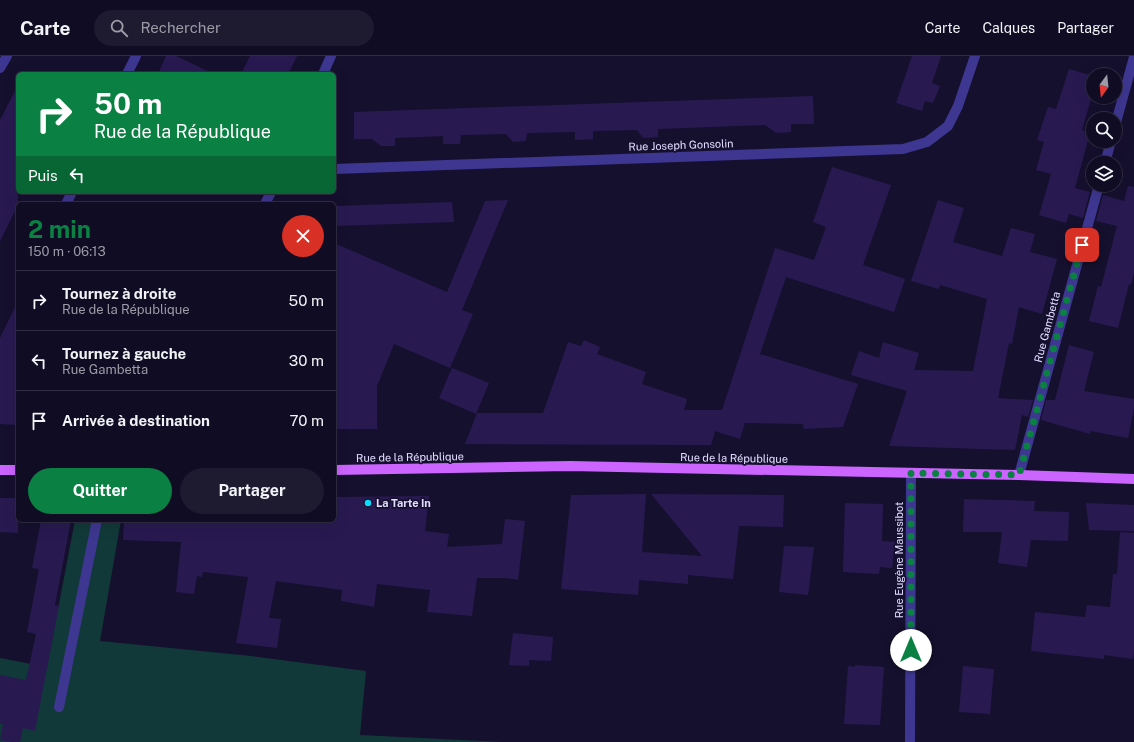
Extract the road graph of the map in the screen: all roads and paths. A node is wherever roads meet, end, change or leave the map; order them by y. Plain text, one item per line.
1 (7, 56) edge
2 (136, 56) edge
3 (331, 56) edge
4 (975, 56) edge
5 (1134, 57) edge
6 (0, 68) edge
7 (128, 72) edge
8 (324, 72) edge
9 (1119, 112) edge
10 (336, 170) edge
11 (1097, 192) edge
12 (0, 470) edge
13 (16, 470) edge
14 (336, 470) edge
15 (911, 473) junction
16 (1019, 475) junction
17 (1134, 479) edge
18 (97, 522) edge
19 (59, 707) dead end
20 (910, 742) edge

1 - 6 street
2 - 7 street
3 - 8 street
4 - 10 street, Rue Joseph Gonsolin
5 - 9 street
11 - 16 street, Rue Gambetta
12 - 13 main road
14 - 15 main road, Rue de la République
15 - 16 main road, Rue de la République
15 - 20 street, Rue Eugène Maussibot
16 - 17 main road, Rue de la République
18 - 19 street

